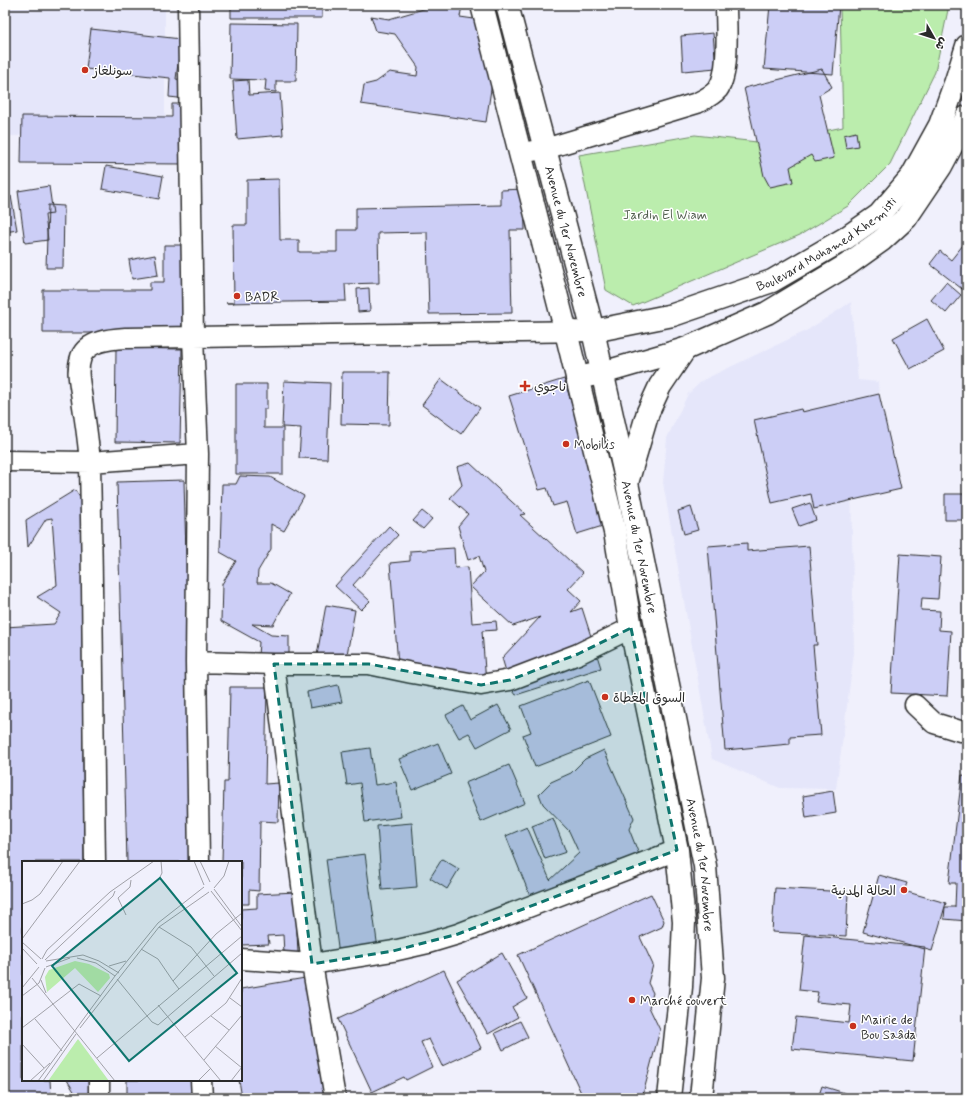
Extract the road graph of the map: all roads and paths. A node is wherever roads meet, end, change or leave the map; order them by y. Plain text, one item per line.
1 (188, 5) edge
2 (482, 5) edge
3 (507, 5) edge
4 (726, 5) edge
5 (967, 46) edge
6 (967, 117) edge
7 (545, 149) junction
8 (520, 153) junction
9 (593, 331) junction
10 (566, 332) junction
11 (193, 338) junction
12 (685, 349) junction
13 (602, 373) junction
14 (577, 378) junction
15 (198, 454) junction
16 (5, 461) edge
17 (90, 462) junction
18 (627, 483) junction
19 (631, 628) junction
20 (196, 662) junction
21 (274, 664) junction
22 (915, 705) dead end
23 (967, 731) edge
24 (677, 850) junction
25 (95, 861) edge
26 (199, 861) edge
27 (242, 959) edge
28 (312, 964) junction
29 (99, 1081) edge
30 (201, 1081) edge
31 (99, 1098) edge
32 (202, 1098) edge
33 (334, 1098) edge
34 (669, 1098) edge
35 (701, 1098) edge

1 - 11 street
2 - 8 main road, Avenue du 1er Novembre
3 - 7 main road, Avenue du 1er Novembre
4 - 7 street
5 - 9 main road, Boulevard Mohamed Khemisti
6 - 12 main road, Boulevard Mohamed Khemisti
7 - 8 street
7 - 9 main road, Avenue du 1er Novembre
8 - 10 main road, Avenue du 1er Novembre
9 - 10 street
9 - 13 main road, Avenue du 1er Novembre
10 - 11 street
10 - 14 main road, Avenue du 1er Novembre
11 - 15 street
11 - 17 street
12 - 13 main road, Boulevard Mohamed Khemisti
12 - 18 main road
13 - 14 main road, Boulevard Mohamed Khemisti
13 - 18 main road, Avenue du 1er Novembre
14 - 19 main road, Avenue du 1er Novembre
15 - 17 street
15 - 20 street
16 - 17 street
17 - 25 street
18 - 35 main road, Avenue du 1er Novembre
19 - 21 street
19 - 24 main road, Avenue du 1er Novembre
20 - 21 street
20 - 26 street
21 - 28 street
22 - 23 street
24 - 28 street
24 - 34 main road, Avenue du 1er Novembre
27 - 28 street
28 - 33 street
29 - 31 street
30 - 32 street

